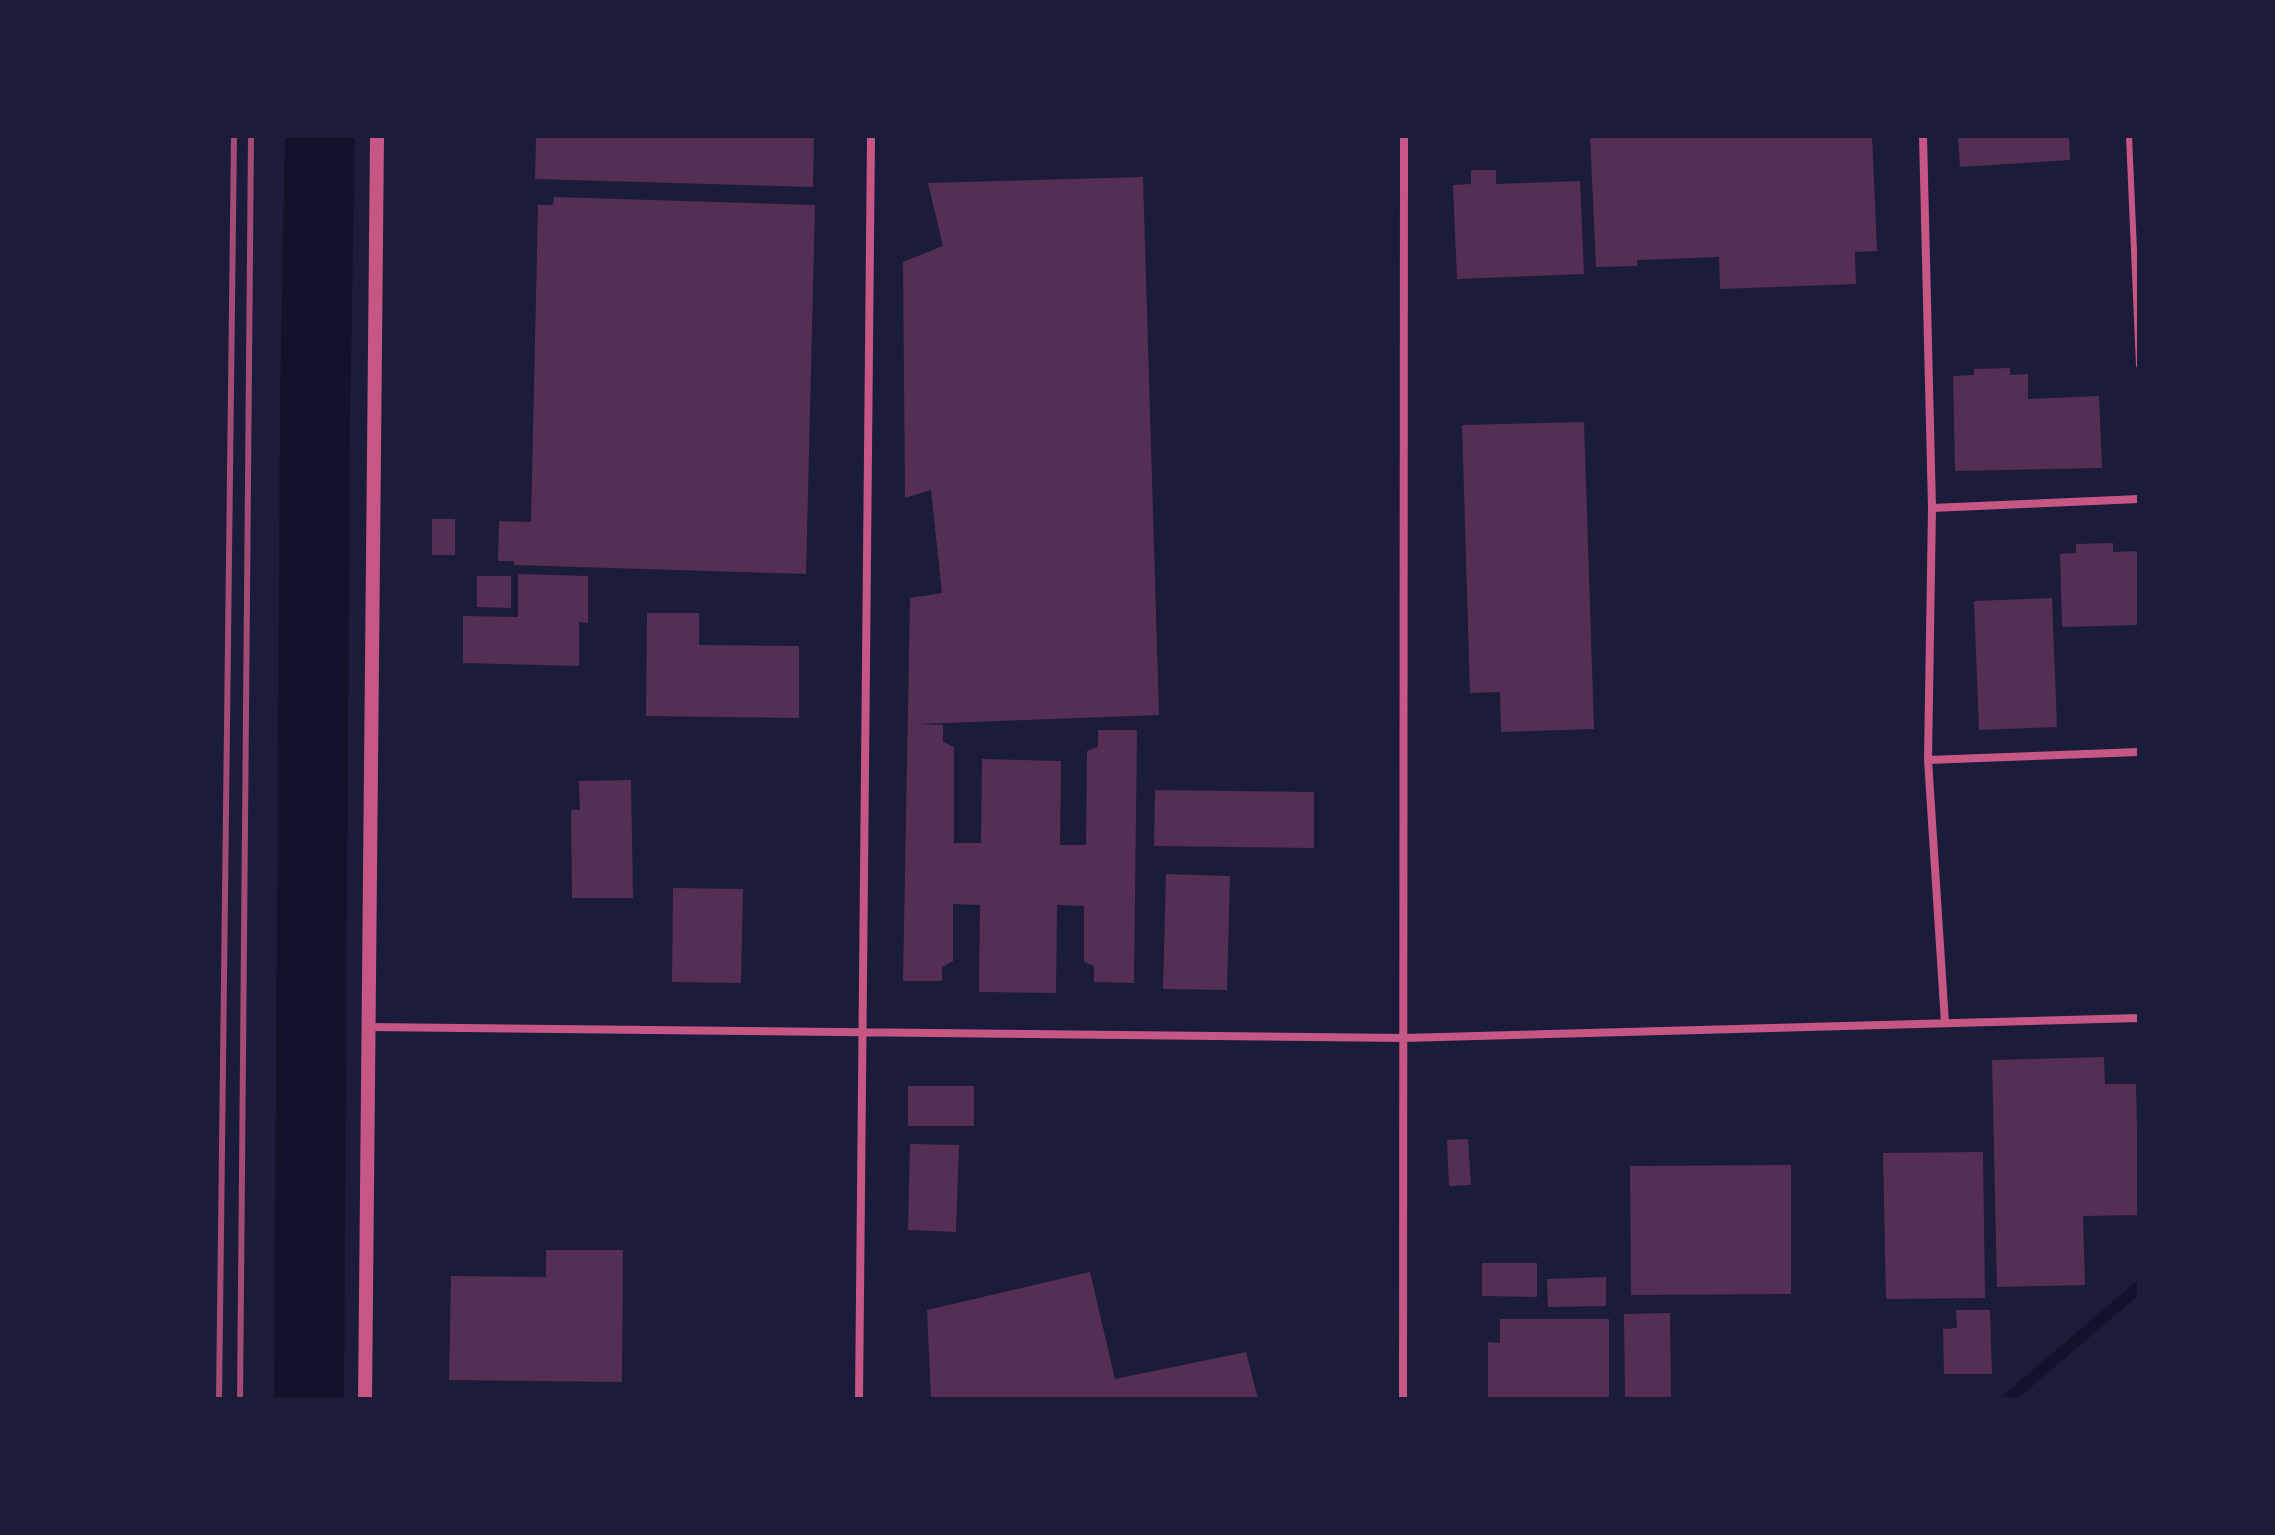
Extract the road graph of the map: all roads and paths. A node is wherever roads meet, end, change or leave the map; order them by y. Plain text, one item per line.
1 (377, 136) edge
2 (871, 136) edge
3 (1404, 136) edge
4 (1923, 136) edge
5 (2129, 136) edge
6 (2139, 365) edge
7 (2139, 499) edge
8 (1932, 508) junction
9 (2139, 752) edge
10 (1928, 760) junction
11 (2139, 1018) edge
12 (1945, 1023) junction
13 (368, 1027) junction
14 (864, 1032) junction
15 (1404, 1038) junction
16 (365, 1399) edge
17 (859, 1399) edge
18 (1403, 1399) edge

1 - 13 street
2 - 14 street
3 - 15 street
4 - 8 street
5 - 6 lane
7 - 8 street
8 - 10 street
9 - 10 street
10 - 12 street
11 - 12 street
12 - 15 street
13 - 14 street
13 - 16 street
14 - 15 street
14 - 17 street
15 - 18 street

